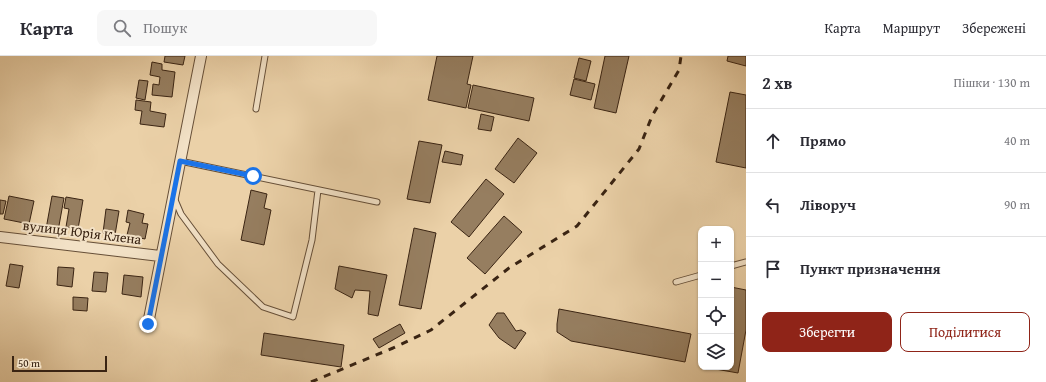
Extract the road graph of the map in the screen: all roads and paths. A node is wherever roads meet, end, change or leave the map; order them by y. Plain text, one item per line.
1 (201, 56) edge
2 (265, 56) edge
3 (256, 109) dead end
4 (180, 161) junction
5 (318, 190) junction
6 (173, 195) junction
7 (376, 202) dead end
8 (0, 236) edge
9 (160, 256) junction
10 (746, 262) edge
11 (734, 265) edge
12 (698, 276) edge
13 (676, 282) dead end
14 (148, 324) dead end

1 - 4 street
2 - 3 lane
4 - 5 lane
4 - 6 street
5 - 6 lane
5 - 7 lane
6 - 9 street
8 - 9 street, вулиця Юрія Клена
9 - 14 street
10 - 11 lane
12 - 13 lane

